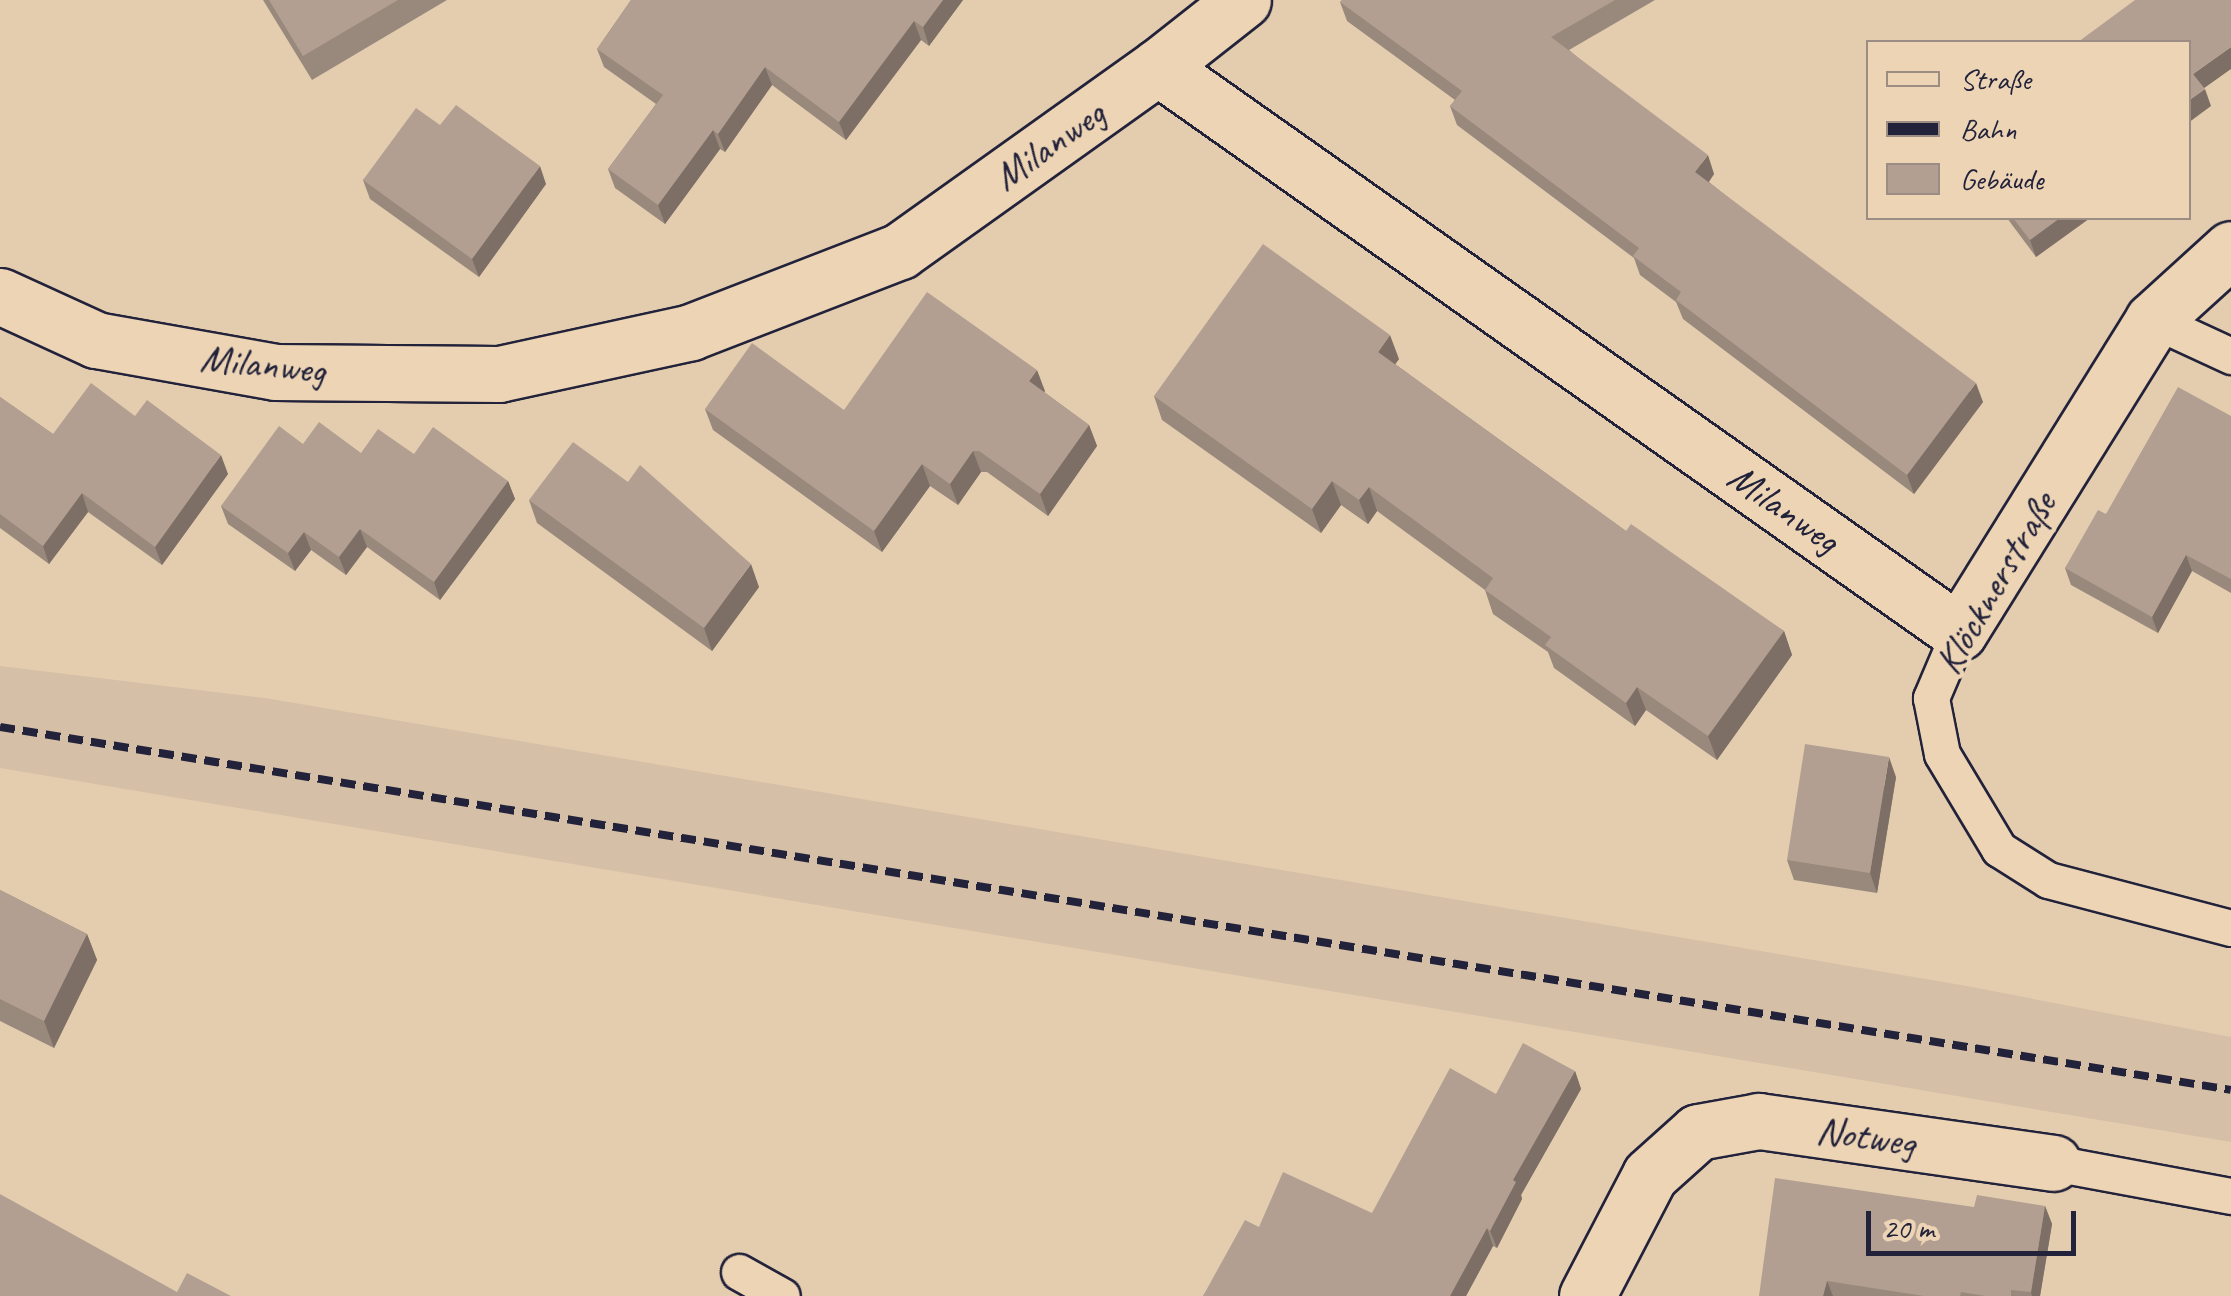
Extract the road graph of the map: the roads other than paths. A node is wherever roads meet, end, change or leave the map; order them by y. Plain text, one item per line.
1 (1244, 0) edge
2 (1158, 67) junction
3 (2231, 250) edge
4 (0, 296) edge
5 (2153, 320) junction
6 (2231, 356) edge
7 (1959, 632) junction
8 (2231, 928) edge
9 (2052, 1163) joint
10 (2231, 1196) edge
11 (739, 1272) dead end
12 (782, 1296) edge
13 (1587, 1296) edge

1 - 2 street
2 - 4 street, Milanweg
2 - 7 street, Milanweg
3 - 5 street, Klöcknerstraße
5 - 6 lane
5 - 7 street, Klöcknerstraße
7 - 8 lane, Klöcknerstraße
9 - 10 lane, Notweg
9 - 13 street, Notweg
11 - 12 lane

